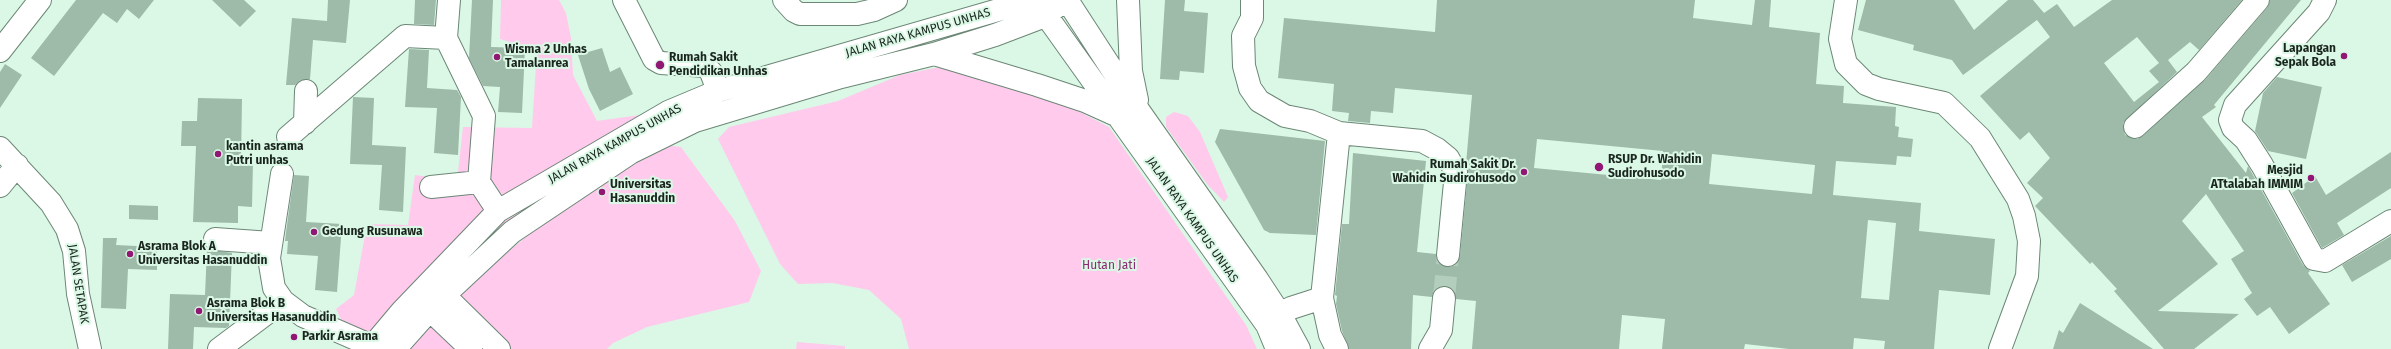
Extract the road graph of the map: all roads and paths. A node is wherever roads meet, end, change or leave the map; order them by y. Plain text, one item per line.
1 (40, 0) edge
2 (449, 0) edge
3 (784, 0) edge
4 (896, 0) edge
5 (1066, 0) edge
6 (1128, 0) edge
7 (1252, 0) edge
8 (1846, 0) edge
9 (2258, 0) edge
10 (2325, 0) edge
11 (628, 1) edge
12 (1038, 5) edge
13 (446, 38) junction
14 (0, 52) edge
15 (934, 54) junction
16 (715, 85) junction
17 (306, 91) dead end
18 (1139, 111) junction
19 (723, 113) junction
20 (1117, 115) junction
21 (305, 123) junction
22 (2135, 128) dead end
23 (1339, 133) junction
24 (288, 137) dead end
25 (8, 155) edge
26 (282, 174) dead end
27 (479, 182) junction
28 (0, 186) edge
29 (431, 187) dead end
30 (498, 211) junction
31 (2391, 221) edge
32 (215, 239) dead end
33 (271, 243) junction
34 (1448, 255) tunnel mouth
35 (1322, 298) junction
36 (1444, 298) tunnel mouth
37 (283, 301) junction
38 (437, 302) junction
39 (1280, 314) junction
40 (371, 348) edge
41 (90, 349) edge
42 (219, 349) edge
43 (395, 349) edge
44 (471, 349) edge
45 (499, 349) edge
46 (1277, 349) edge
47 (1299, 349) edge
48 (1337, 349) edge
49 (1430, 349) edge
50 (2000, 349) edge

1 - 14 street
2 - 13 street
3 - 4 street
5 - 12 street, JALAN RAYA KAMPUS UNHAS
5 - 18 street, JALAN RAYA KAMPUS UNHAS
6 - 18 street
7 - 23 street
8 - 50 street
9 - 22 street
10 - 31 street
11 - 16 street
12 - 15 street, JALAN RAYA KAMPUS UNHAS
12 - 16 street, JALAN RAYA KAMPUS UNHAS
12 - 20 street, JALAN RAYA KAMPUS UNHAS
13 - 21 street
13 - 27 street
15 - 19 street, JALAN RAYA KAMPUS UNHAS
15 - 20 street
16 - 19 street
16 - 30 street, JALAN RAYA KAMPUS UNHAS
17 - 21 street
18 - 39 street, JALAN RAYA KAMPUS UNHAS
19 - 38 street, JALAN RAYA KAMPUS UNHAS
20 - 46 street, JALAN RAYA KAMPUS UNHAS
21 - 24 street
23 - 34 street
23 - 35 street
25 - 28 street
25 - 41 street, JALAN SETAPAK
26 - 33 street
27 - 29 street
27 - 30 street
30 - 40 street, JALAN RAYA KAMPUS UNHAS
32 - 33 street
33 - 37 street
35 - 39 street
35 - 48 street
36 - 49 street
37 - 40 street
37 - 42 street
38 - 43 street, JALAN RAYA KAMPUS UNHAS
38 - 44 street
38 - 45 street
39 - 47 street, JALAN RAYA KAMPUS UNHAS

